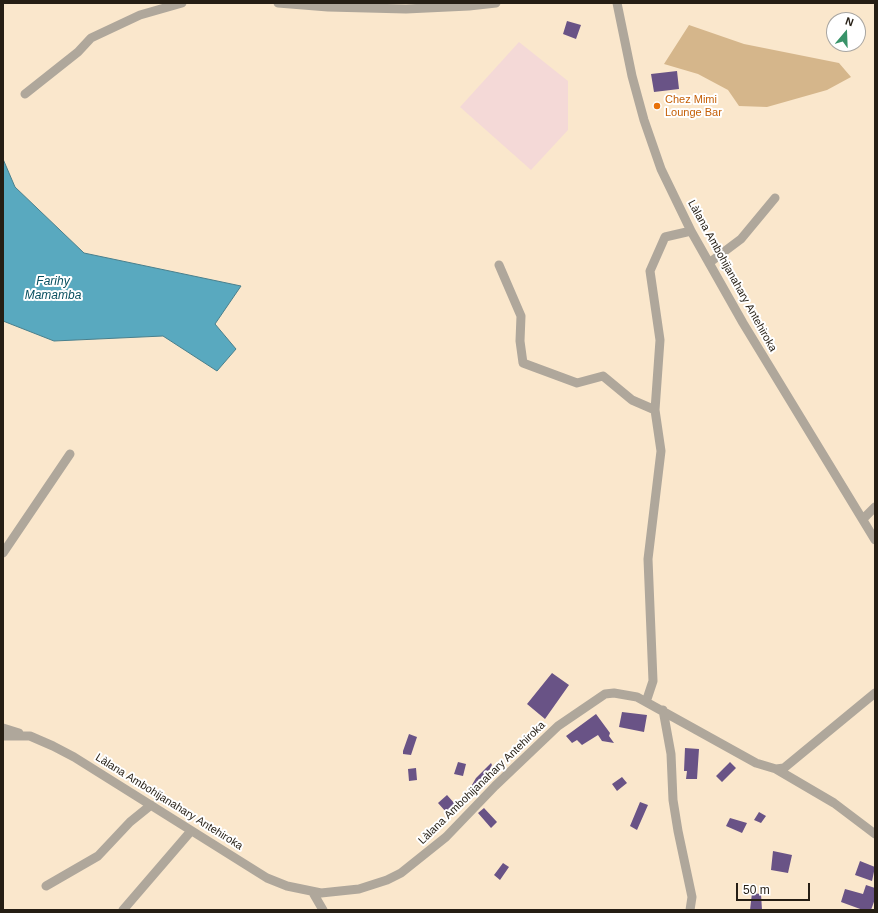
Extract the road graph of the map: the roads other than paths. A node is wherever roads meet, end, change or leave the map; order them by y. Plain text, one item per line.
1 (182, 3) edge
2 (278, 3) edge
3 (496, 3) edge
4 (617, 3) edge
5 (325, 5) edge
6 (406, 6) edge
7 (25, 94) dead end
8 (775, 198) dead end
9 (691, 231) junction
10 (709, 263) junction
11 (499, 265) dead end
12 (655, 410) junction
13 (70, 454) dead end
14 (875, 507) edge
15 (862, 519) junction
16 (875, 540) edge
17 (3, 553) edge
18 (875, 693) edge
19 (646, 702) junction
20 (663, 710) junction
21 (3, 728) edge
22 (3, 736) edge
23 (30, 736) junction
24 (776, 769) junction
25 (151, 805) junction
26 (191, 831) junction
27 (875, 834) edge
28 (46, 886) dead end
29 (312, 891) junction
30 (123, 910) edge
31 (323, 910) edge
32 (690, 910) edge

1 - 7 street
2 - 5 street
3 - 6 street
4 - 9 street, Làlana Ambohijanahary Antehiroka
5 - 6 street
8 - 10 street
9 - 10 street, Làlana Ambohijanahary Antehiroka
9 - 12 street
10 - 15 street, Làlana Ambohijanahary Antehiroka
11 - 12 street
12 - 19 street
13 - 17 street
14 - 15 street
15 - 16 street, Làlana Ambohijanahary Antehiroka
18 - 24 street
19 - 20 street, Làlana Ambohijanahary Antehiroka
19 - 29 street, Làlana Ambohijanahary Antehiroka
20 - 24 street, Làlana Ambohijanahary Antehiroka
20 - 32 street
21 - 23 street
22 - 23 street, Làlana Ambohijanahary Antehiroka
23 - 25 street, Làlana Ambohijanahary Antehiroka
24 - 27 street, Làlana Ambohijanahary Antehiroka
25 - 26 street, Làlana Ambohijanahary Antehiroka
25 - 28 street
26 - 29 street, Làlana Ambohijanahary Antehiroka
26 - 30 street
29 - 31 street

